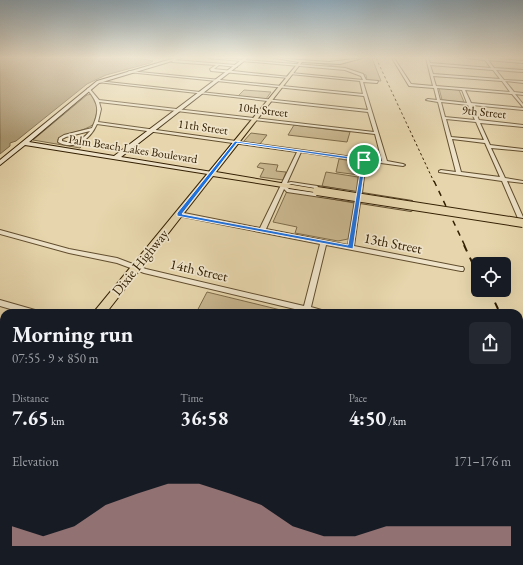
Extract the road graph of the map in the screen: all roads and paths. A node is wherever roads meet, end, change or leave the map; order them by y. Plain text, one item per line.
1 (95, 84) edge
2 (120, 84) edge
3 (213, 84) edge
4 (252, 84) edge
5 (282, 84) edge
6 (363, 84) edge
7 (410, 84) edge
8 (506, 84) edge
9 (280, 87) junction
10 (435, 87) junction
11 (89, 89) junction
12 (463, 89) junction
13 (201, 93) junction
14 (513, 94) junction
15 (523, 94) edge
16 (365, 95) junction
17 (270, 100) junction
18 (428, 100) dead end
19 (99, 101) junction
20 (439, 101) junction
21 (470, 104) junction
22 (523, 108) edge
23 (179, 110) junction
24 (370, 111) junction
25 (443, 118) junction
26 (255, 119) junction
27 (478, 121) junction
28 (96, 123) junction
29 (523, 126) edge
30 (92, 128) junction
31 (152, 131) junction
32 (376, 133) junction
33 (449, 138) junction
34 (236, 142) junction
35 (23, 144) junction
36 (488, 144) junction
37 (523, 150) edge
38 (299, 151) junction
39 (116, 158) junction
40 (364, 160) junction
41 (385, 163) junction
42 (0, 164) edge
43 (403, 165) dead end
44 (441, 171) dead end
45 (459, 173) junction
46 (212, 174) junction
47 (503, 179) junction
48 (523, 182) edge
49 (284, 185) junction
50 (359, 194) junction
51 (358, 201) junction
52 (179, 214) junction
53 (522, 221) edge
54 (523, 227) edge
55 (262, 231) junction
56 (0, 232) edge
57 (324, 242) junction
58 (351, 248) junction
59 (136, 267) junction
60 (461, 269) dead end
61 (0, 303) edge
62 (21, 309) edge
63 (102, 309) edge
64 (299, 309) edge
65 (307, 309) edge

1 - 11 street
2 - 13 street
3 - 13 street
4 - 9 street
5 - 9 main road, Dixie Highway
6 - 16 street
7 - 10 street
8 - 14 street
9 - 16 street
9 - 17 main road, Dixie Highway
10 - 12 street
10 - 20 street
11 - 19 street
11 - 35 street
12 - 14 street
12 - 21 street
13 - 17 street
13 - 23 street
14 - 15 street
14 - 22 street
16 - 24 street
17 - 24 street
17 - 26 main road, Dixie Highway
18 - 20 street
19 - 23 street, 10th Street
19 - 28 street
20 - 21 street
20 - 25 street
21 - 22 street
21 - 27 street
23 - 26 street, 10th Street
23 - 31 street
24 - 32 street
25 - 27 street, 9th Street
25 - 33 street
26 - 32 street, 10th Street
26 - 34 main road, Dixie Highway
27 - 29 street, 9th Street
27 - 36 street
28 - 30 street
28 - 31 street, 11th Street
30 - 30 street
31 - 34 street, 11th Street
31 - 39 street
32 - 41 street
33 - 36 street
33 - 45 street
34 - 38 street, 11th Street
34 - 46 main road, Dixie Highway
35 - 39 street, Palm Beach Lakes Boulevard
35 - 42 street
36 - 37 street
36 - 47 street
38 - 40 street, 11th Street
38 - 49 street
39 - 46 street, Palm Beach Lakes Boulevard
40 - 41 street, 11th Street
40 - 50 street
41 - 43 street, 11th Street
44 - 45 street
45 - 47 street
46 - 49 main road, Palm Beach Lakes Boulevard
46 - 52 main road, Dixie Highway
47 - 48 street
47 - 53 street
49 - 50 street
49 - 51 street
49 - 53 main road, Palm Beach Lakes Boulevard, bridge
49 - 55 street
50 - 51 street
50 - 51 street
51 - 58 street
52 - 55 street, 13th Street
52 - 59 main road, Dixie Highway
53 - 54 street
55 - 57 street, 13th Street
56 - 59 street, 14th Street
57 - 58 street, 13th Street
57 - 65 street
58 - 60 street, 13th Street
59 - 63 main road, Dixie Highway
59 - 64 street, 14th Street
61 - 62 street

